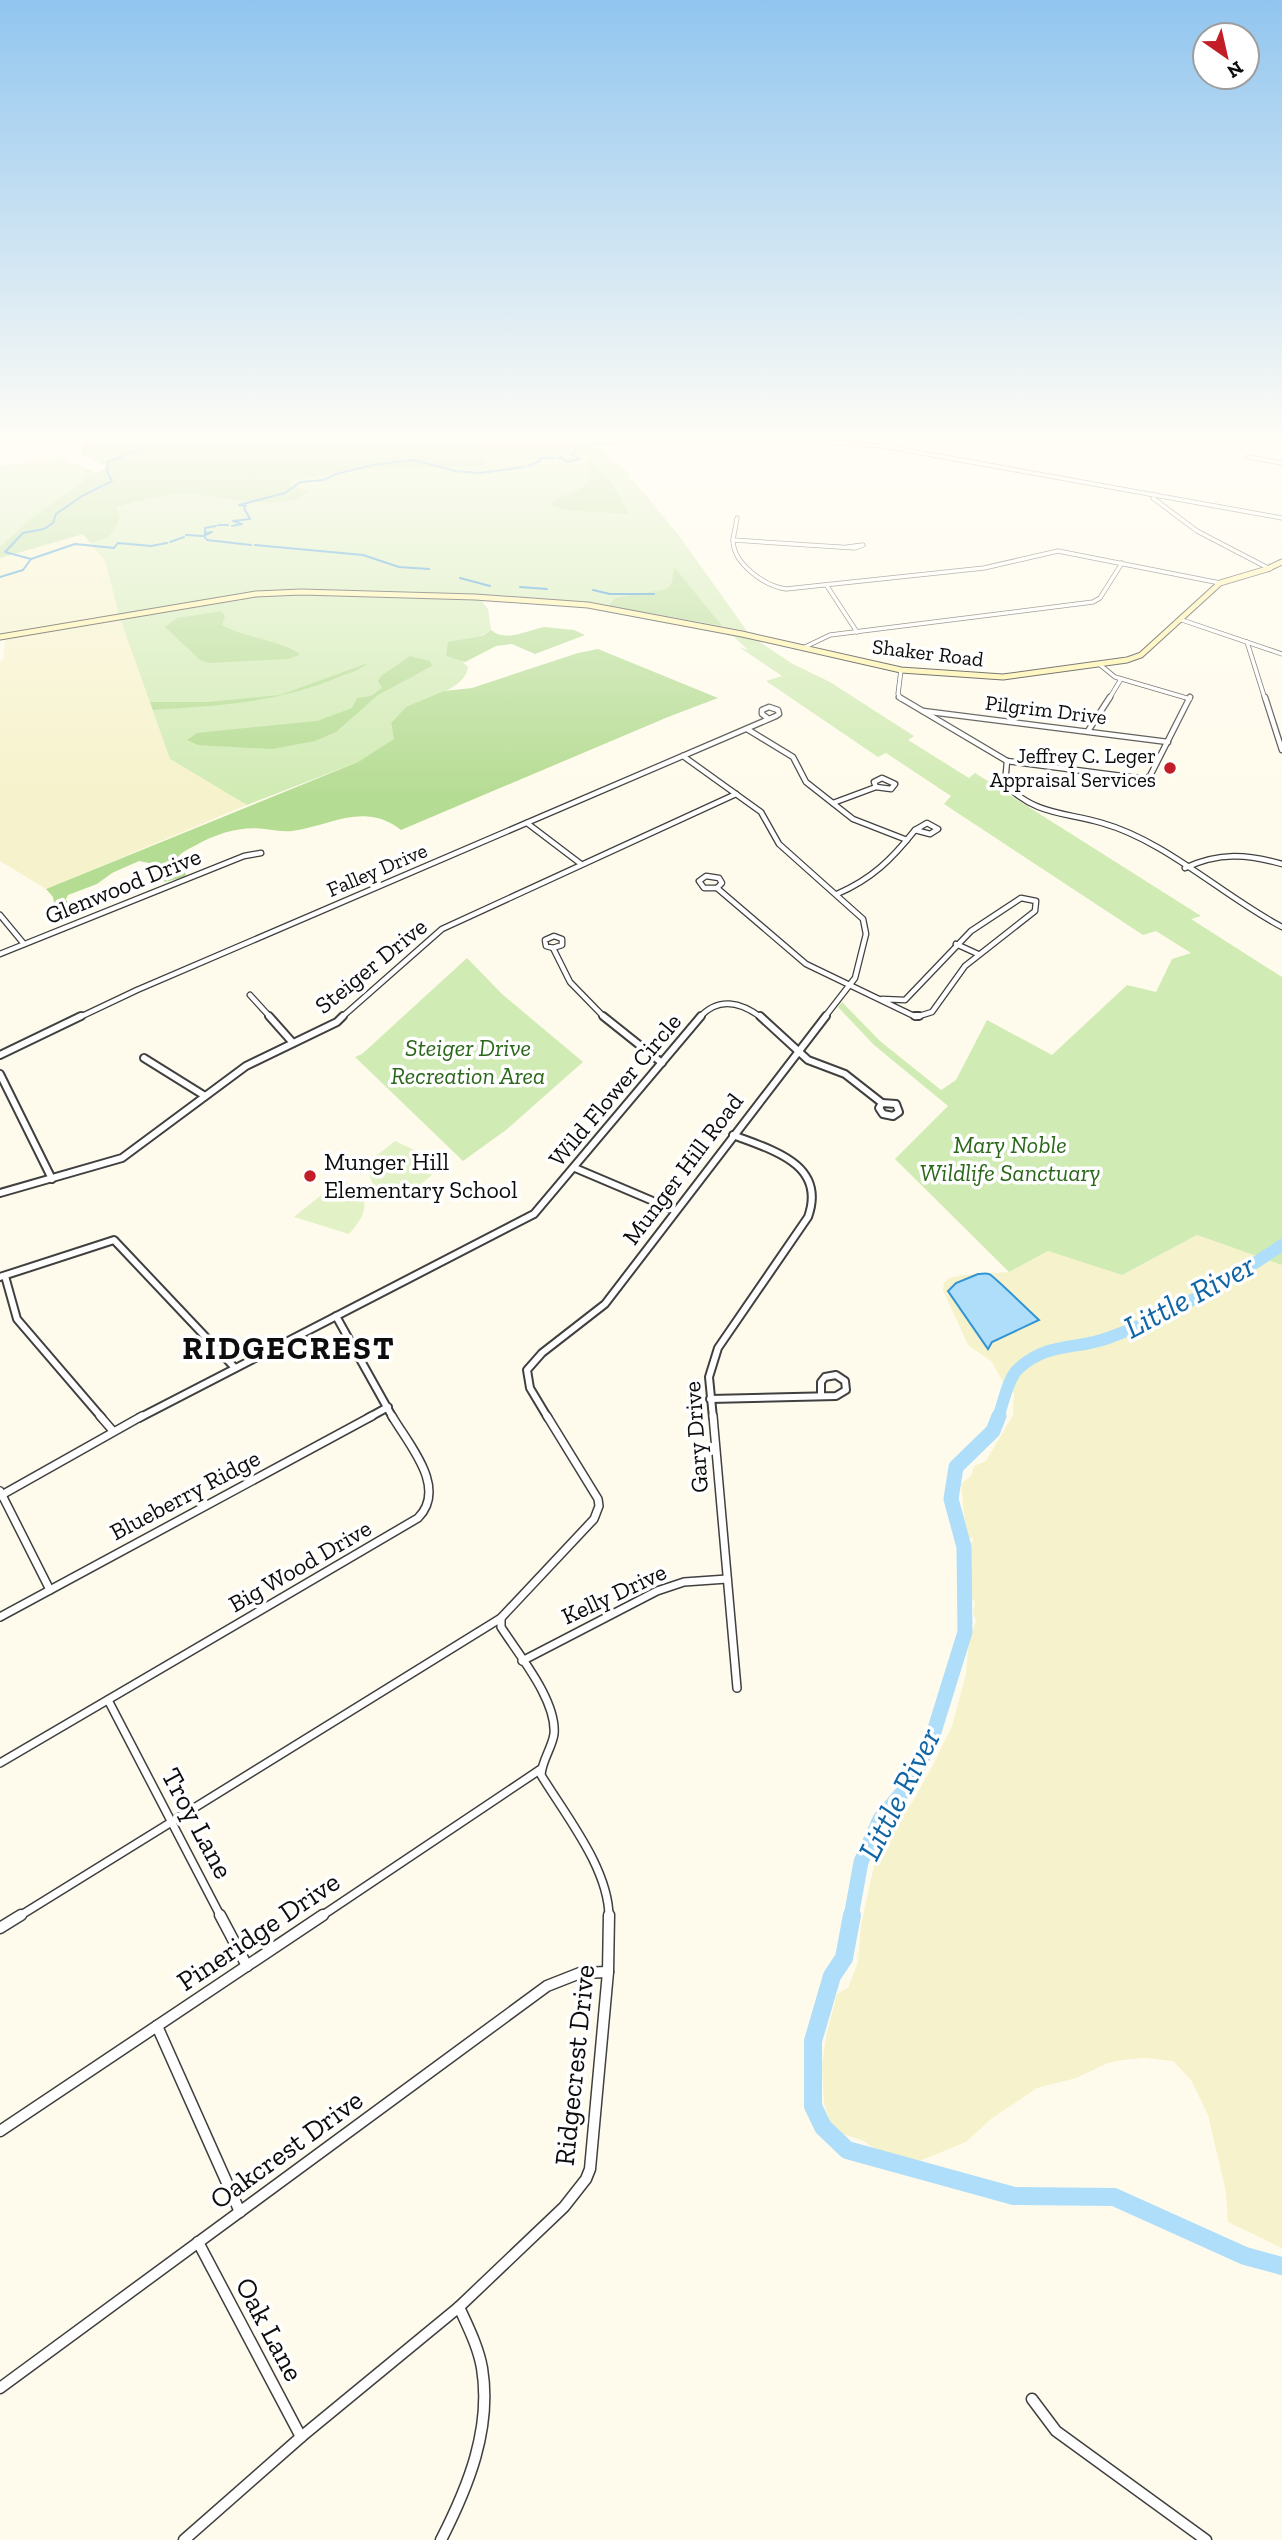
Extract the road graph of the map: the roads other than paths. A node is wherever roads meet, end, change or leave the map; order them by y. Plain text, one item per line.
1 (744, 561) edge
2 (1017, 561) edge
3 (1109, 561) edge
4 (1254, 561) edge
5 (1282, 562) edge
6 (1122, 563) junction
7 (1270, 569) junction
8 (1220, 583) junction
9 (827, 586) junction
10 (1182, 620) junction
11 (857, 632) junction
12 (0, 637) edge
13 (1247, 642) junction
14 (803, 648) junction
15 (1282, 654) edge
16 (1100, 664) junction
17 (901, 670) junction
18 (1121, 680) junction
19 (920, 711) junction
20 (769, 719) dead end
21 (747, 729) junction
22 (1088, 731) junction
23 (1168, 742) junction
24 (1282, 750) edge
25 (683, 756) junction
26 (1007, 761) junction
27 (876, 787) dead end
28 (736, 794) junction
29 (833, 803) junction
30 (527, 823) junction
31 (915, 830) dead end
32 (907, 840) junction
33 (261, 853) dead end
34 (581, 864) junction
35 (1282, 864) edge
36 (1185, 868) junction
37 (717, 888) dead end
38 (837, 894) junction
39 (0, 915) edge
40 (1282, 927) edge
41 (24, 944) junction
42 (956, 944) junction
43 (553, 948) dead end
44 (0, 954) edge
45 (978, 954) junction
46 (852, 984) junction
47 (250, 995) dead end
48 (910, 997) junction
49 (882, 999) junction
50 (910, 1015) junction
51 (293, 1043) junction
52 (797, 1050) junction
53 (0, 1055) edge
54 (144, 1058) dead end
55 (662, 1063) junction
56 (0, 1074) edge
57 (205, 1096) junction
58 (882, 1103) dead end
59 (733, 1135) junction
60 (575, 1168) junction
61 (51, 1179) junction
62 (0, 1193) edge
63 (674, 1210) junction
64 (2, 1277) edge
65 (336, 1316) junction
66 (235, 1368) junction
67 (821, 1396) dead end
68 (710, 1399) junction
69 (388, 1407) junction
70 (113, 1430) junction
71 (1, 1494) edge
72 (727, 1579) junction
73 (50, 1590) junction
74 (0, 1617) edge
75 (501, 1618) junction
76 (522, 1661) junction
77 (737, 1688) dead end
78 (108, 1700) junction
79 (0, 1763) edge
80 (541, 1769) junction
81 (172, 1822) junction
82 (0, 1928) edge
83 (247, 1966) junction
84 (608, 1972) junction
85 (157, 2026) junction
86 (0, 2131) edge
87 (240, 2212) junction
88 (198, 2242) junction
89 (459, 2307) junction
90 (0, 2388) edge
91 (1032, 2399) dead end
92 (301, 2437) junction
93 (184, 2540) edge
94 (441, 2540) edge
95 (1206, 2540) edge

1 - 9 street
2 - 9 street
3 - 6 street
4 - 7 street
5 - 7 street, Shaker Road
6 - 8 street
6 - 11 street
7 - 8 street, Shaker Road
8 - 10 street, Shaker Road
9 - 11 street
10 - 13 street
10 - 16 street, Shaker Road
11 - 14 street
12 - 14 street, Shaker Road
13 - 15 street
13 - 24 street
14 - 17 street, Shaker Road
16 - 17 street, Shaker Road
16 - 18 street
17 - 19 street
18 - 22 street
18 - 23 street
19 - 22 street, Pilgrim Drive
19 - 26 street
20 - 21 street, Falley Drive
21 - 25 street, Falley Drive
21 - 29 street
22 - 23 street, Pilgrim Drive
23 - 26 street
25 - 28 street, Munger Hill Road
25 - 30 street, Falley Drive
26 - 36 street
27 - 29 street
28 - 34 street, Steiger Drive
28 - 38 street, Munger Hill Road
29 - 32 street
30 - 34 street
30 - 53 street, Falley Drive
31 - 32 street
32 - 38 street
33 - 41 street, Glenwood Drive
34 - 51 street, Steiger Drive
35 - 36 street
36 - 40 street
37 - 46 street
38 - 46 street, Munger Hill Road
39 - 41 street
41 - 44 street, Glenwood Drive
42 - 45 street
42 - 45 street
42 - 48 street
43 - 55 street
45 - 50 street
46 - 49 street
46 - 52 street, Munger Hill Road
47 - 51 street
48 - 49 street
48 - 50 street
49 - 50 street
51 - 57 street, Steiger Drive
52 - 55 street, Wild Flower Circle
52 - 58 street, Wild Flower Circle
52 - 59 street, Munger Hill Road
54 - 57 street
55 - 60 street, Wild Flower Circle
56 - 61 street
57 - 61 street, Steiger Drive
59 - 63 street, Munger Hill Road
59 - 68 street, Gary Drive
60 - 63 street
60 - 65 street, Wild Flower Circle
61 - 62 street, Steiger Drive
63 - 75 street, Munger Hill Road
64 - 66 street
64 - 70 street
65 - 66 street, Wild Flower Circle
65 - 69 street, Big Wood Drive
66 - 70 street, Wild Flower Circle
67 - 68 street
68 - 72 street, Gary Drive
69 - 73 street, Blueberry Ridge
69 - 78 street, Big Wood Drive
70 - 71 street, Wild Flower Circle
71 - 73 street
72 - 76 street, Kelly Drive
72 - 77 street, Gary Drive
73 - 74 street, Blueberry Ridge
75 - 76 street
75 - 81 street
76 - 80 street
78 - 79 street, Big Wood Drive
78 - 81 street, Troy Lane
80 - 83 street, Pineridge Drive
80 - 84 street, Ridgecrest Drive
81 - 82 street
81 - 83 street, Troy Lane
83 - 85 street, Pineridge Drive
84 - 87 street, Oakcrest Drive
84 - 89 street, Ridgecrest Drive
85 - 86 street, Pineridge Drive
85 - 87 street
87 - 88 street, Oakcrest Drive
88 - 90 street, Oakcrest Drive
88 - 92 street, Oak Lane
89 - 92 street, Ridgecrest Drive
89 - 94 street
91 - 95 street
92 - 93 street, Ridgecrest Drive

